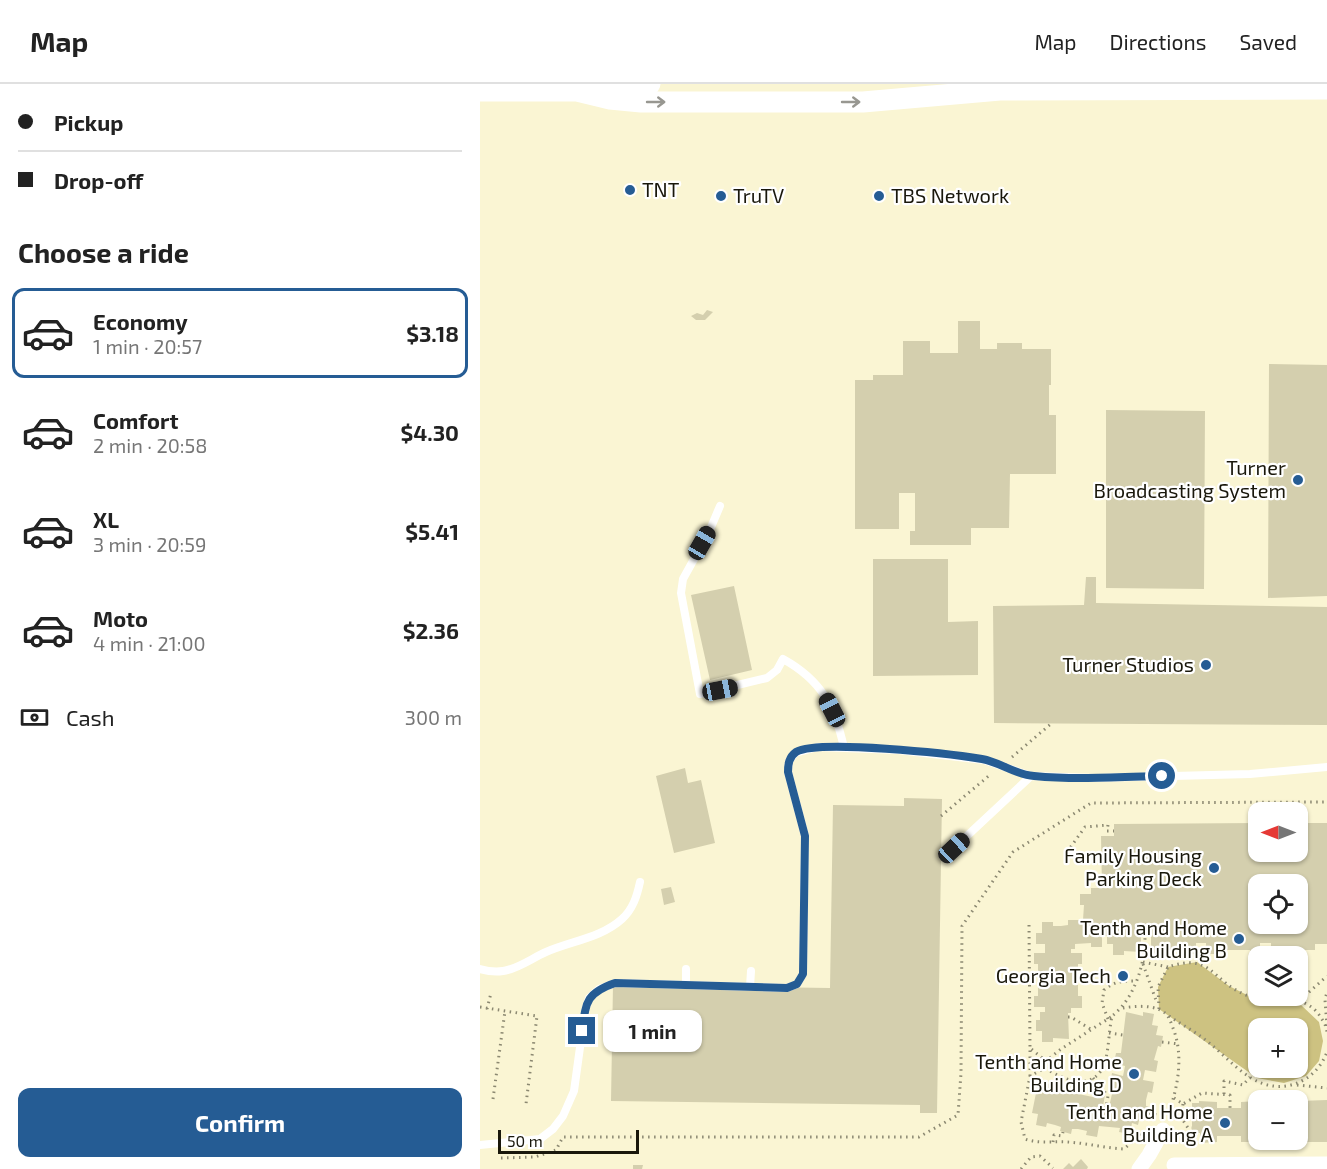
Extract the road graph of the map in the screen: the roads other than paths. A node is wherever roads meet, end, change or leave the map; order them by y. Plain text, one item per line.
1 (650, 84) edge
2 (1327, 89) edge
3 (915, 90) edge
4 (480, 91) edge
5 (577, 91) junction
6 (720, 506) dead end
7 (844, 748) junction
8 (1327, 767) edge
9 (1031, 776) junction
10 (954, 848) dead end
11 (640, 882) dead end
12 (480, 969) edge
13 (686, 969) dead end
14 (751, 971) dead end
15 (686, 985) junction
16 (750, 987) junction
17 (1163, 1130) road end
18 (480, 1137) edge
19 (495, 1144) junction
20 (480, 1145) edge
21 (1327, 1164) edge
22 (1174, 1165) dead end
23 (1138, 1169) edge

1 - 5 street
2 - 3 street
5 -> 3 street
4 - 5 street
6 - 7 lane
7 - 9 lane
7 - 16 lane
8 - 9 lane
9 - 10 lane
11 - 12 lane
13 - 15 lane
14 - 16 lane
15 - 16 lane
15 - 19 lane
17 - 23 street
18 - 19 lane
19 - 20 lane
21 - 22 street

